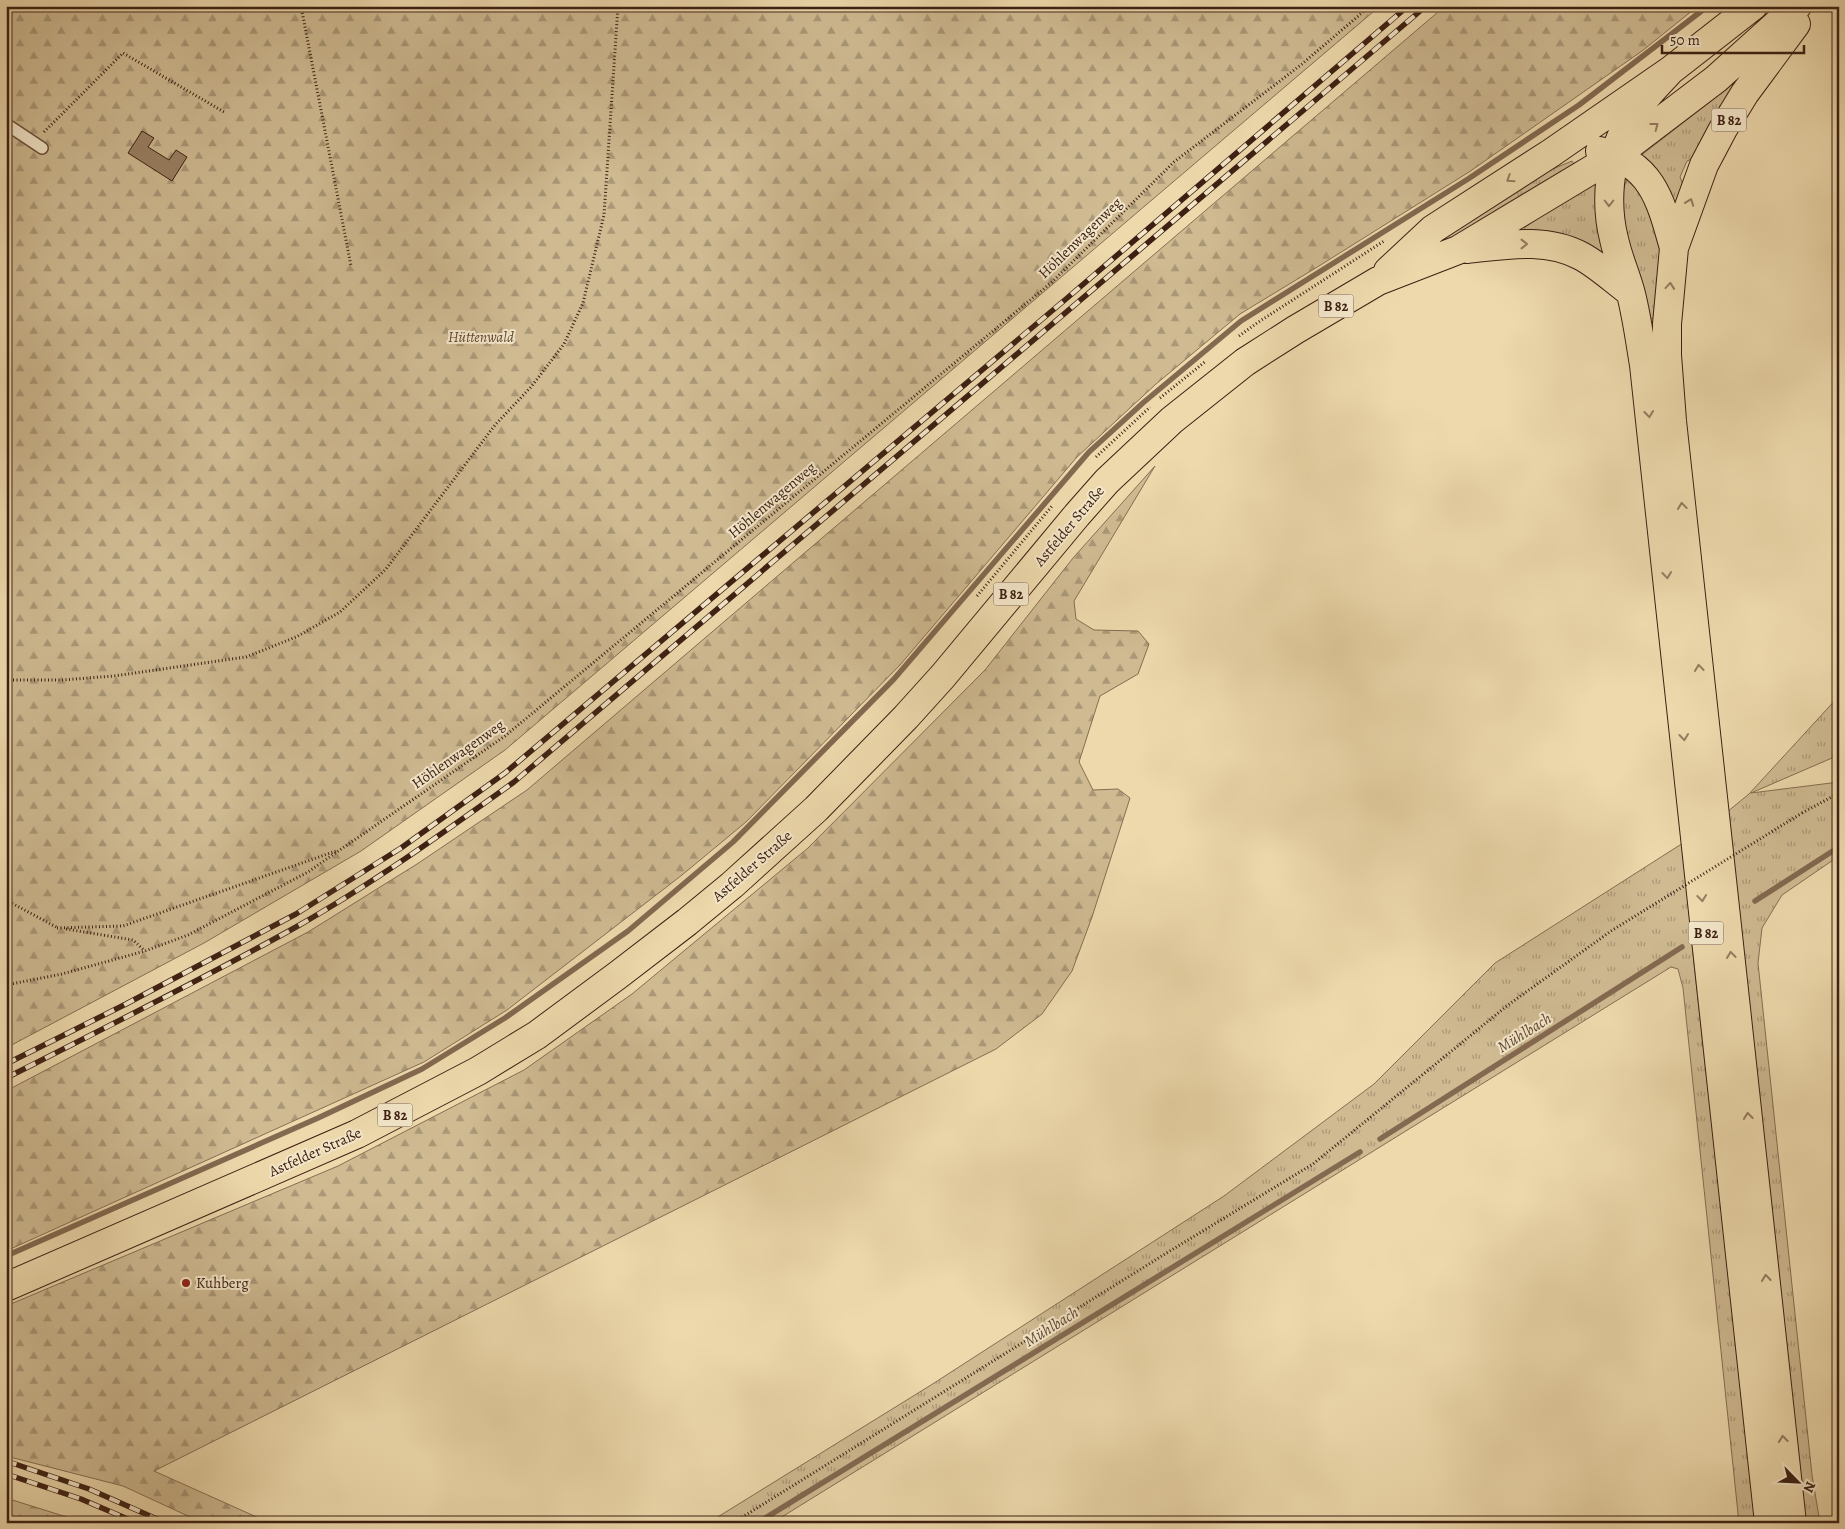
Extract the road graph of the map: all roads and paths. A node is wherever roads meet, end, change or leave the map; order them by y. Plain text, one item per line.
1 (301, 6) edge
2 (618, 6) edge
3 (1370, 6) edge
4 (1753, 6) edge
5 (1797, 6) edge
6 (1808, 6) edge
7 (1671, 70) junction
8 (224, 112) dead end
9 (6, 124) edge
10 (38, 146) joint
11 (1551, 153) junction
12 (1616, 155) junction
13 (1390, 237) dead end
14 (1674, 248) junction
15 (1458, 250) junction
16 (351, 266) dead end
17 (1378, 281) junction
18 (1630, 292) junction
19 (1233, 340) dead end
20 (1210, 358) dead end
21 (1157, 400) dead end
22 (1151, 406) dead end
23 (1094, 459) dead end
24 (1054, 504) dead end
25 (974, 600) dead end
26 (6, 680) edge
27 (1839, 793) edge
28 (340, 850) junction
29 (6, 900) edge
30 (57, 928) junction
31 (145, 951) junction
32 (6, 985) edge
33 (6, 1287) edge
34 (733, 1523) edge
35 (1769, 1523) edge
36 (1792, 1523) edge

1 - 16 path
2 - 26 path
3 - 28 path, Höhlenwagenweg
4 - 7 main road, B 82
12 -> 5 main road, B 82
14 -> 6 main road, B 82
7 - 11 main road, B 82
7 - 12 main road, B 82
8 - 10 path
9 - 10 lane
11 - 12 main road, B 82
11 -> 17 main road, B 82
12 - 14 main road, B 82
12 - 15 main road, B 82
12 -> 18 main road, B 82
13 - 19 path
36 -> 14 main road, B 82
15 - 17 main road, B 82
15 -> 18 main road, B 82
17 - 33 main road, Astfelder Straße / B 82
18 -> 35 main road, B 82
20 - 21 path
22 - 23 path
24 - 25 path
27 - 34 path, bridge
28 - 30 path
28 - 31 path, Höhlenwagenweg
29 - 30 path
30 - 31 path
31 - 32 path, Höhlenwagenweg

